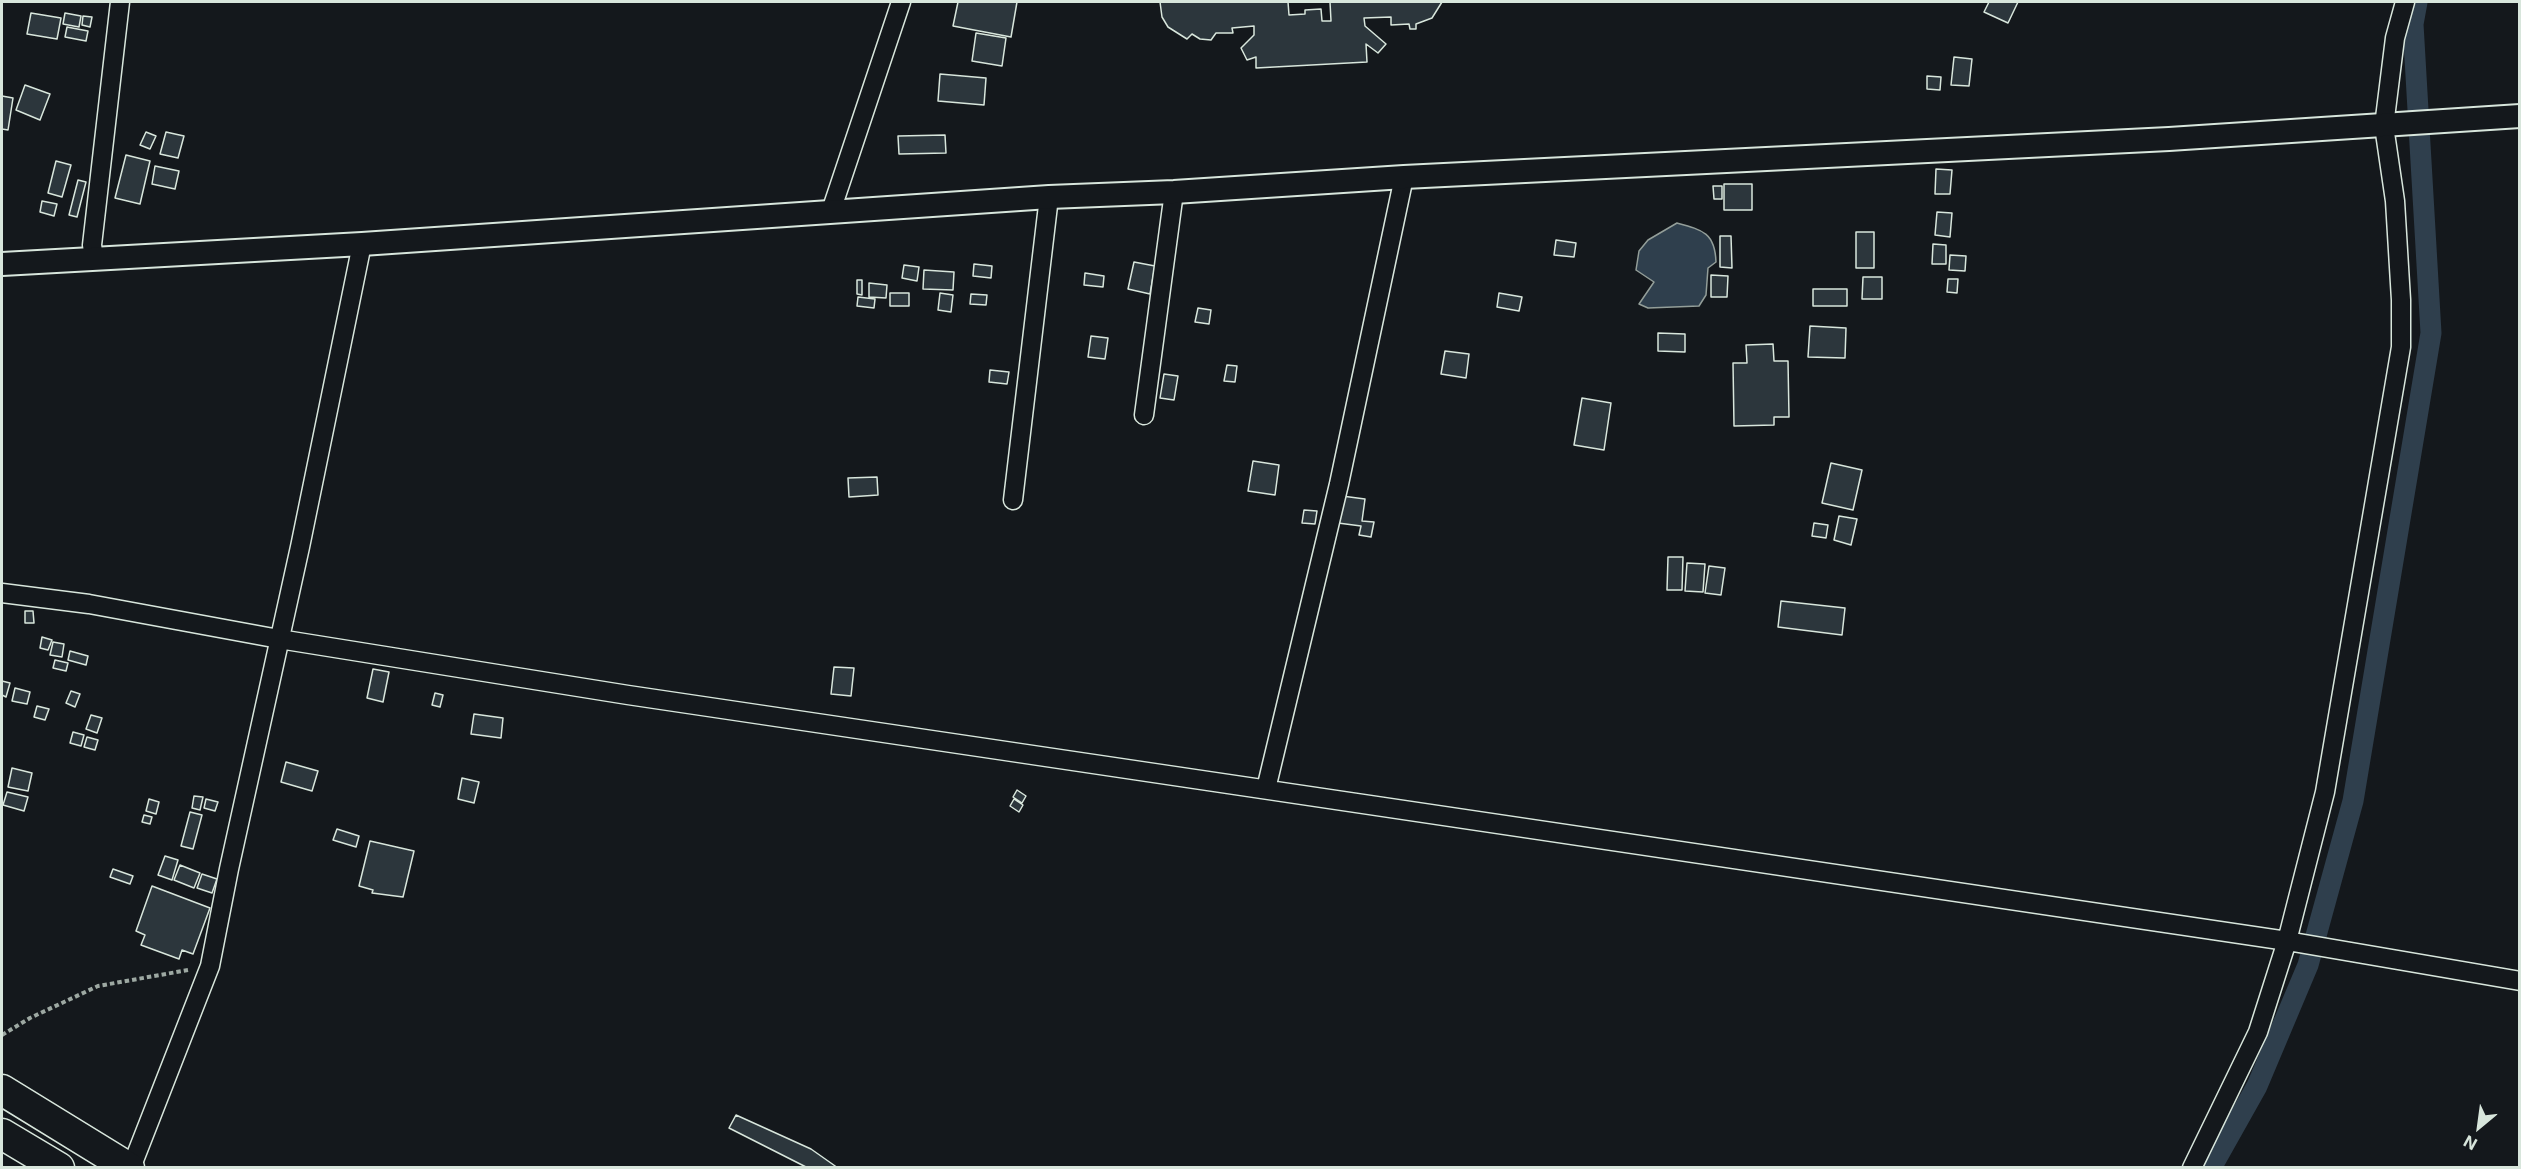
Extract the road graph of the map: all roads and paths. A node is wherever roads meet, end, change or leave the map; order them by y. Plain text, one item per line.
1 (120, 2) edge
2 (901, 2) edge
3 (2404, 2) edge
4 (2520, 116) edge
5 (2394, 125) junction
6 (1404, 177) junction
7 (1174, 192) junction
8 (1049, 197) junction
9 (831, 211) junction
10 (362, 244) junction
11 (94, 258) junction
12 (2, 264) edge
13 (1144, 415) dead end
14 (1013, 500) dead end
15 (2, 593) edge
16 (279, 639) junction
17 (1266, 789) junction
18 (2295, 943) junction
19 (210, 966) junction
20 (2520, 981) edge
21 (2, 1035) edge
22 (2, 1090) edge
23 (2, 1134) edge
24 (59, 1167) edge
25 (130, 1167) edge
26 (2192, 1167) edge

1 - 11 street
2 - 9 street
3 - 5 street
4 - 5 street
5 - 6 street
5 - 18 street
6 - 7 street
6 - 17 street
7 - 8 street
7 - 13 street
8 - 9 street
8 - 14 street
9 - 10 street
10 - 11 street
10 - 16 street
11 - 12 street
15 - 16 street
16 - 17 street
16 - 19 street
17 - 18 street
18 - 20 street
18 - 26 street
19 - 21 path
19 - 25 street
22 - 25 highway
23 - 24 highway

